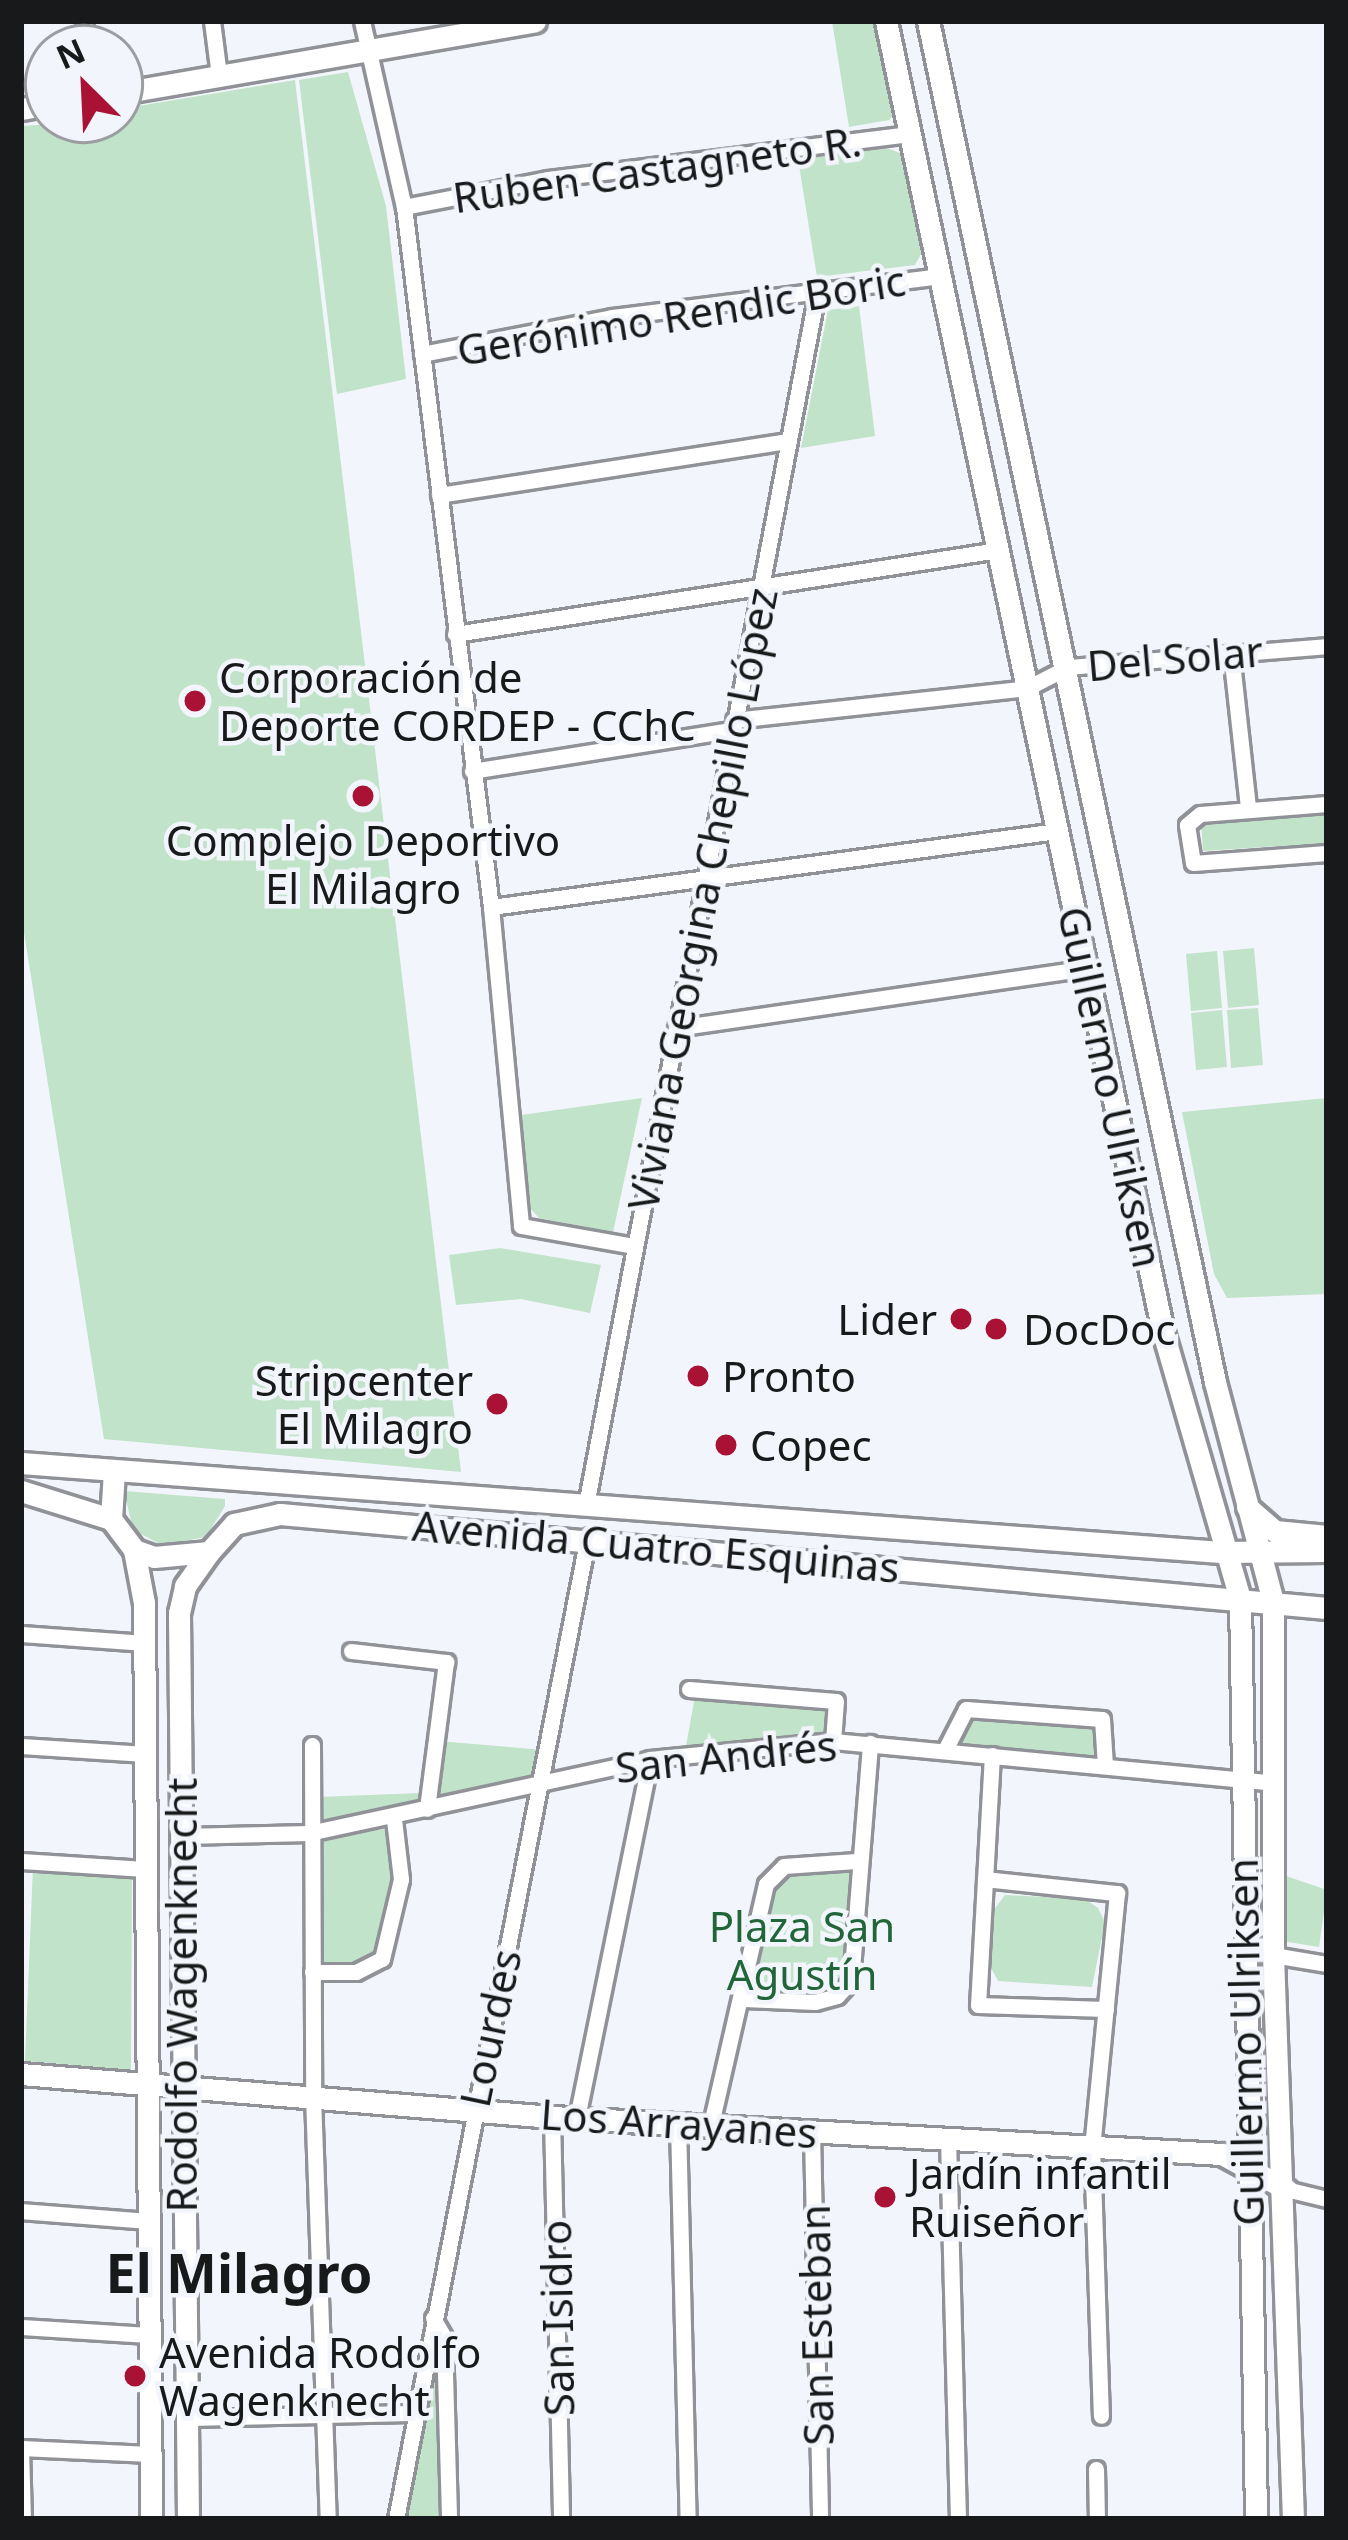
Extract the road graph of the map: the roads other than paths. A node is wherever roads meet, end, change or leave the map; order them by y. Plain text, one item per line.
1 (212, 21) edge
2 (362, 21) edge
3 (535, 21) edge
4 (886, 21) edge
5 (928, 21) edge
6 (366, 50) junction
7 (219, 76) junction
8 (144, 89) edge
9 (910, 134) junction
10 (404, 207) junction
11 (939, 276) junction
12 (817, 293) junction
13 (422, 354) junction
14 (789, 441) junction
15 (439, 495) junction
16 (998, 550) junction
17 (763, 584) junction
18 (454, 634) junction
19 (1327, 646) edge
20 (1231, 652) junction
21 (1068, 667) junction
22 (1027, 688) junction
23 (733, 725) junction
24 (472, 771) junction
25 (1327, 804) edge
26 (1248, 808) junction
27 (1057, 831) junction
28 (1327, 854) edge
29 (705, 875) junction
30 (491, 907) junction
31 (1085, 968) junction
32 (676, 1028) junction
33 (1172, 1170) junction
34 (1130, 1179) junction
35 (634, 1246) junction
36 (21, 1463) edge
37 (115, 1471) junction
38 (239, 1484) junction
39 (21, 1491) edge
40 (586, 1505) junction
41 (1246, 1505) junction
42 (111, 1519) junction
43 (234, 1524) junction
44 (1327, 1536) edge
45 (588, 1538) junction
46 (134, 1550) junction
47 (1327, 1551) edge
48 (209, 1552) junction
49 (1221, 1552) junction
50 (1257, 1553) junction
51 (1240, 1599) junction
52 (1273, 1601) junction
53 (1327, 1608) edge
54 (22, 1634) edge
55 (145, 1643) junction
56 (351, 1651) dead end
57 (688, 1689) dead end
58 (833, 1741) junction
59 (870, 1743) junction
60 (312, 1744) dead end
61 (21, 1746) edge
62 (945, 1750) junction
63 (146, 1754) junction
64 (992, 1755) junction
65 (650, 1759) junction
66 (1106, 1766) junction
67 (1239, 1779) junction
68 (544, 1780) junction
69 (1274, 1783) junction
70 (427, 1809) junction
71 (394, 1819) junction
72 (309, 1833) junction
73 (182, 1836) junction
74 (21, 1861) edge
75 (856, 1861) junction
76 (145, 1869) junction
77 (985, 1879) junction
78 (1273, 1955) junction
79 (1327, 1964) edge
80 (312, 1972) junction
81 (744, 2000) junction
82 (1106, 2009) junction
83 (21, 2074) edge
84 (146, 2084) junction
85 (178, 2087) junction
86 (313, 2096) junction
87 (472, 2108) junction
88 (552, 2116) junction
89 (578, 2118) junction
90 (678, 2122) junction
91 (711, 2124) junction
92 (812, 2132) junction
93 (948, 2138) junction
94 (1092, 2147) junction
95 (1249, 2163) junction
96 (1286, 2189) junction
97 (1327, 2199) edge
98 (21, 2211) edge
99 (148, 2222) junction
100 (433, 2318) junction
101 (21, 2326) edge
102 (148, 2335) junction
103 (414, 2413) junction
104 (324, 2416) junction
105 (1101, 2416) dead end
106 (185, 2418) junction
107 (21, 2448) edge
108 (150, 2455) junction
109 (1096, 2469) dead end
110 (22, 2519) edge
111 (151, 2519) edge
112 (188, 2519) edge
113 (328, 2519) edge
114 (396, 2519) edge
115 (449, 2519) edge
116 (561, 2519) edge
117 (688, 2519) edge
118 (820, 2519) edge
119 (958, 2519) edge
120 (1097, 2519) edge
121 (1256, 2519) edge
122 (1293, 2519) edge

1 - 7 street
2 - 6 street
3 - 6 main road
4 - 9 main road, Guillermo Ulriksen
5 - 21 main road, Guillermo Ulriksen
6 - 7 main road
6 - 10 street
7 - 8 main road
9 - 10 street, Ruben Castagneto R.
9 - 11 main road, Guillermo Ulriksen
10 - 13 street
11 - 12 street, Gerónimo Rendic Boric
11 - 16 main road, Guillermo Ulriksen
12 - 13 street, Gerónimo Rendic Boric
12 - 14 street, Viviana Georgina Chepillo López
13 - 15 street
14 - 15 street
14 - 17 street, Viviana Georgina Chepillo López
15 - 18 street
16 - 17 street
16 - 22 main road, Guillermo Ulriksen
17 - 18 street
17 - 23 street, Viviana Georgina Chepillo López
18 - 24 street
19 - 20 street, Del Solar
20 - 21 street, Del Solar
20 - 26 street
21 - 22 street, Del Solar
21 - 33 main road, Guillermo Ulriksen
22 - 23 street
22 - 27 main road, Guillermo Ulriksen
23 - 24 street
23 - 29 street, Viviana Georgina Chepillo López
24 - 30 street
25 - 26 street
26 - 28 street
27 - 29 street
27 - 31 main road, Guillermo Ulriksen
29 - 30 street
29 - 32 street, Viviana Georgina Chepillo López
30 - 35 street
31 - 32 street
31 - 34 main road, Guillermo Ulriksen
32 - 35 street, Viviana Georgina Chepillo López
33 - 34 main road
33 - 41 main road, Guillermo Ulriksen
34 - 49 main road, Guillermo Ulriksen
35 - 40 street, Viviana Georgina Chepillo López
36 - 37 main road, Avenida Cuatro Esquinas
37 - 38 main road, Avenida Cuatro Esquinas
37 - 42 main road
38 - 40 main road, Avenida Cuatro Esquinas
38 - 43 main road
39 - 42 main road
40 - 49 main road, Avenida Cuatro Esquinas
41 - 44 main road
41 - 50 main road, Guillermo Ulriksen
42 - 46 main road
43 - 45 main road, Avenida Cuatro Esquinas
43 - 48 main road
45 - 51 main road, Avenida Cuatro Esquinas
45 - 68 street, Lourdes
46 - 48 main road
46 - 55 main road, Rodolfo Wagenknecht
47 - 50 main road, Avenida Cuatro Esquinas
48 - 73 main road, Rodolfo Wagenknecht
49 - 50 main road, Avenida Cuatro Esquinas
49 - 51 main road, Guillermo Ulriksen
50 - 52 main road, Guillermo Ulriksen
51 - 52 main road, Avenida Cuatro Esquinas
51 - 67 main road, Guillermo Ulriksen
52 - 53 main road, Avenida Cuatro Esquinas
52 - 69 main road, Guillermo Ulriksen
54 - 55 street
55 - 63 main road, Rodolfo Wagenknecht
56 - 70 street
57 - 58 street
58 - 59 street, San Andrés
58 - 65 street, San Andrés
59 - 62 street, San Andrés
59 - 75 street
60 - 72 street
61 - 63 street
62 - 64 street, San Andrés
62 - 66 street
63 - 76 main road, Rodolfo Wagenknecht
64 - 66 street, San Andrés
64 - 77 street
65 - 68 street, San Andrés
65 - 89 street
66 - 67 street, San Andrés
67 - 69 street, San Andrés
67 - 95 main road, Guillermo Ulriksen
68 - 70 street, San Andrés
68 - 87 street, Lourdes
69 - 78 main road, Guillermo Ulriksen
70 - 71 street, San Andrés
71 - 72 street, San Andrés
71 - 80 street
72 - 73 street, San Andrés
72 - 80 street
73 - 85 main road, Rodolfo Wagenknecht
74 - 76 street
75 - 81 street
75 - 81 street
76 - 84 main road, Rodolfo Wagenknecht
77 - 82 street
77 - 82 street
78 - 79 street
78 - 96 main road, Guillermo Ulriksen
80 - 86 street
81 - 91 street
82 - 94 street
83 - 84 main road, Los Arrayanes
84 - 85 main road, Los Arrayanes
84 - 99 main road, Rodolfo Wagenknecht
85 - 86 main road, Los Arrayanes
85 - 106 main road, Rodolfo Wagenknecht
86 - 87 main road, Los Arrayanes
86 - 104 street
87 - 88 main road, Los Arrayanes
87 - 100 street, Lourdes
88 - 89 main road, Los Arrayanes
88 - 116 street, San Isidro
89 - 90 main road, Los Arrayanes
90 - 91 main road, Los Arrayanes
90 - 117 street
91 - 92 main road, Los Arrayanes
92 - 93 main road, Los Arrayanes
92 - 118 street, San Esteban
93 - 94 main road, Los Arrayanes
93 - 119 street
94 - 95 main road, Los Arrayanes
94 - 105 street
95 - 96 main road, Los Arrayanes
95 - 121 main road, Guillermo Ulriksen
96 - 97 street, Los Arrayanes
96 - 122 main road, Guillermo Ulriksen
98 - 99 street
99 - 102 main road, Rodolfo Wagenknecht
100 - 103 street, Lourdes
100 - 115 street
101 - 102 street
102 - 108 main road, Rodolfo Wagenknecht
103 - 104 street
103 - 114 street, Lourdes
104 - 106 street
104 - 113 street
106 - 112 main road, Rodolfo Wagenknecht
107 - 108 street
107 - 110 street
108 - 111 main road, Rodolfo Wagenknecht
109 - 120 street

